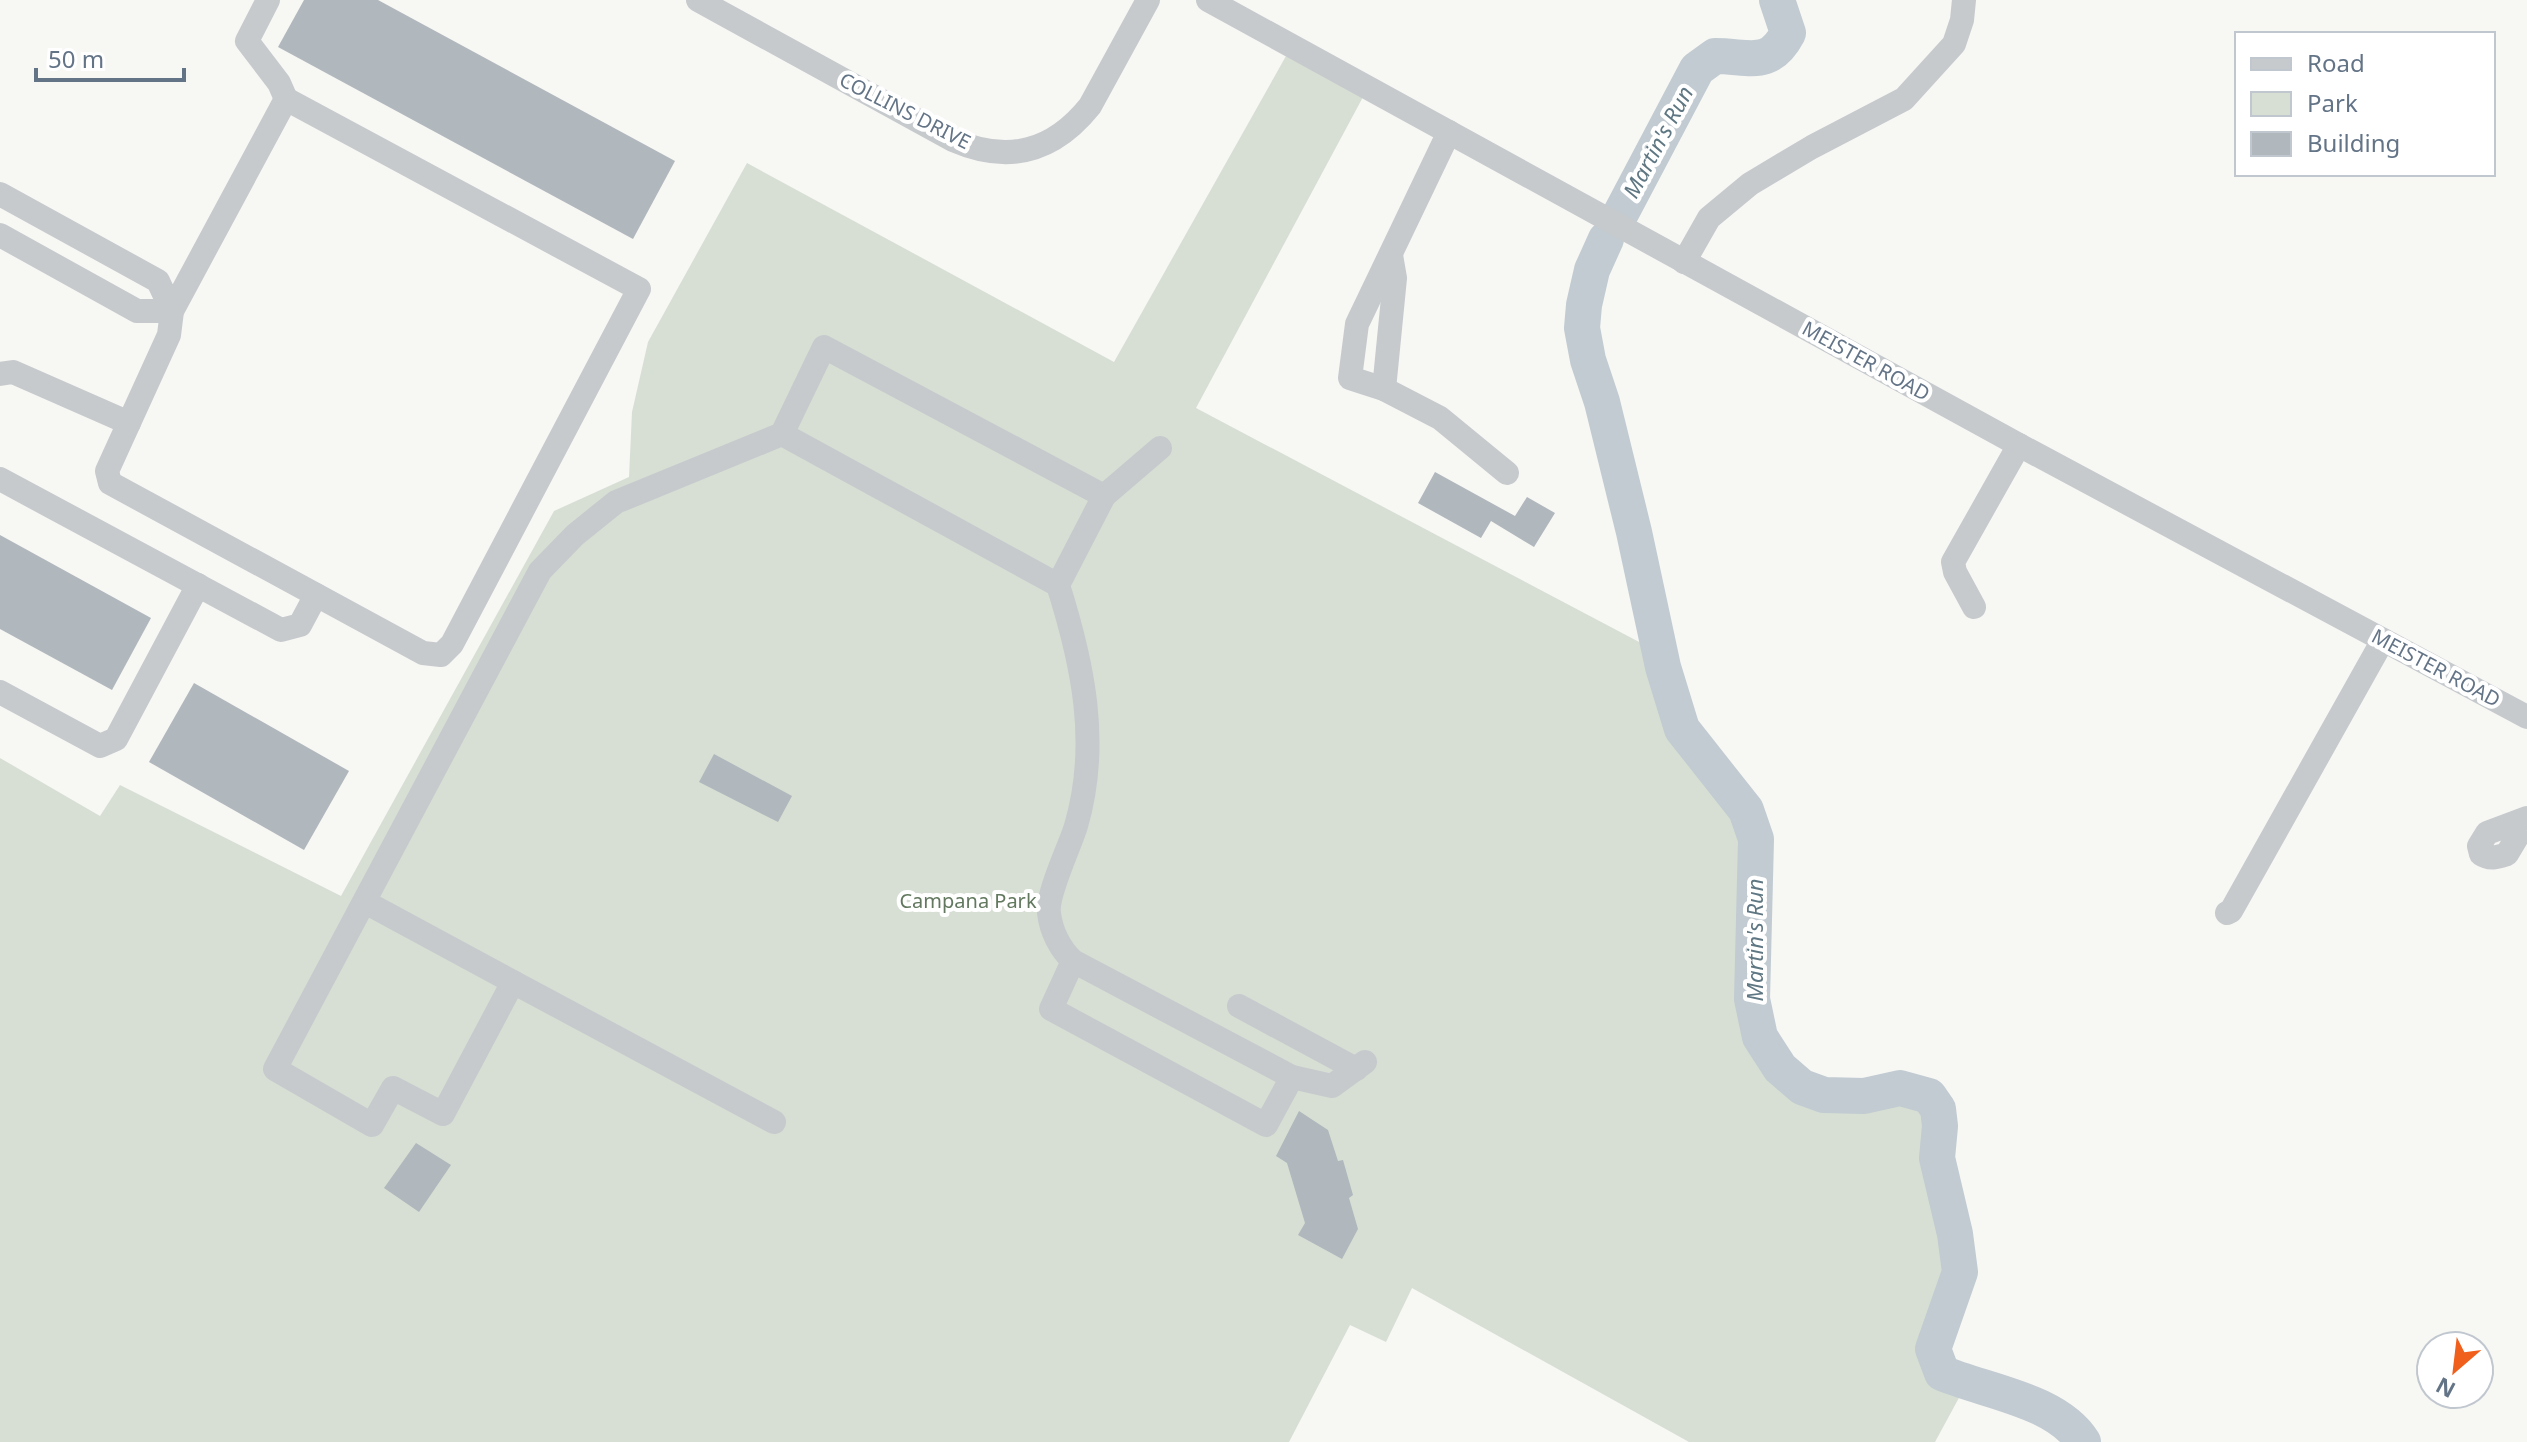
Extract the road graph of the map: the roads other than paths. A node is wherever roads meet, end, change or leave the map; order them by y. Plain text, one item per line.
1 (268, 0) edge
2 (698, 0) edge
3 (1148, 0) edge
4 (1208, 0) edge
5 (1987, 0) edge
6 (1963, 7) edge
7 (286, 99) junction
8 (1449, 132) junction
9 (0, 194) edge
10 (0, 235) edge
11 (1391, 255) junction
12 (1684, 262) junction
13 (172, 311) junction
14 (0, 374) edge
15 (1384, 389) junction
16 (129, 423) junction
17 (782, 434) junction
18 (2019, 445) junction
19 (1160, 448) dead end
20 (1507, 473) dead end
21 (0, 479) edge
22 (1104, 496) junction
23 (198, 585) junction
24 (1058, 585) junction
25 (316, 595) junction
26 (1974, 607) dead end
27 (2383, 640) junction
28 (0, 692) edge
29 (2527, 717) edge
30 (365, 902) junction
31 (2227, 913) dead end
32 (1073, 961) junction
33 (513, 982) junction
34 (1239, 1006) dead end
35 (1292, 1077) junction
36 (774, 1122) dead end

1 - 7 street
2 - 3 street, COLLINS DRIVE
4 - 8 street, MEISTER ROAD
5 - 6 street
6 - 12 street
7 - 13 street
7 - 25 street
8 - 11 street
8 - 12 street, MEISTER ROAD
9 - 13 street
10 - 13 street
11 - 15 street
11 - 15 street
12 - 18 street, MEISTER ROAD
13 - 16 street
14 - 16 street
15 - 20 street
16 - 25 street
17 - 22 street
17 - 24 street
17 - 30 street
18 - 26 street
18 - 27 street, MEISTER ROAD
19 - 22 street
21 - 23 street
22 - 24 street
23 - 25 street
23 - 28 street
24 - 32 street
27 - 29 street, MEISTER ROAD
27 - 31 street
30 - 33 street
30 - 33 street
32 - 35 street
32 - 35 street
33 - 36 street
34 - 35 street

